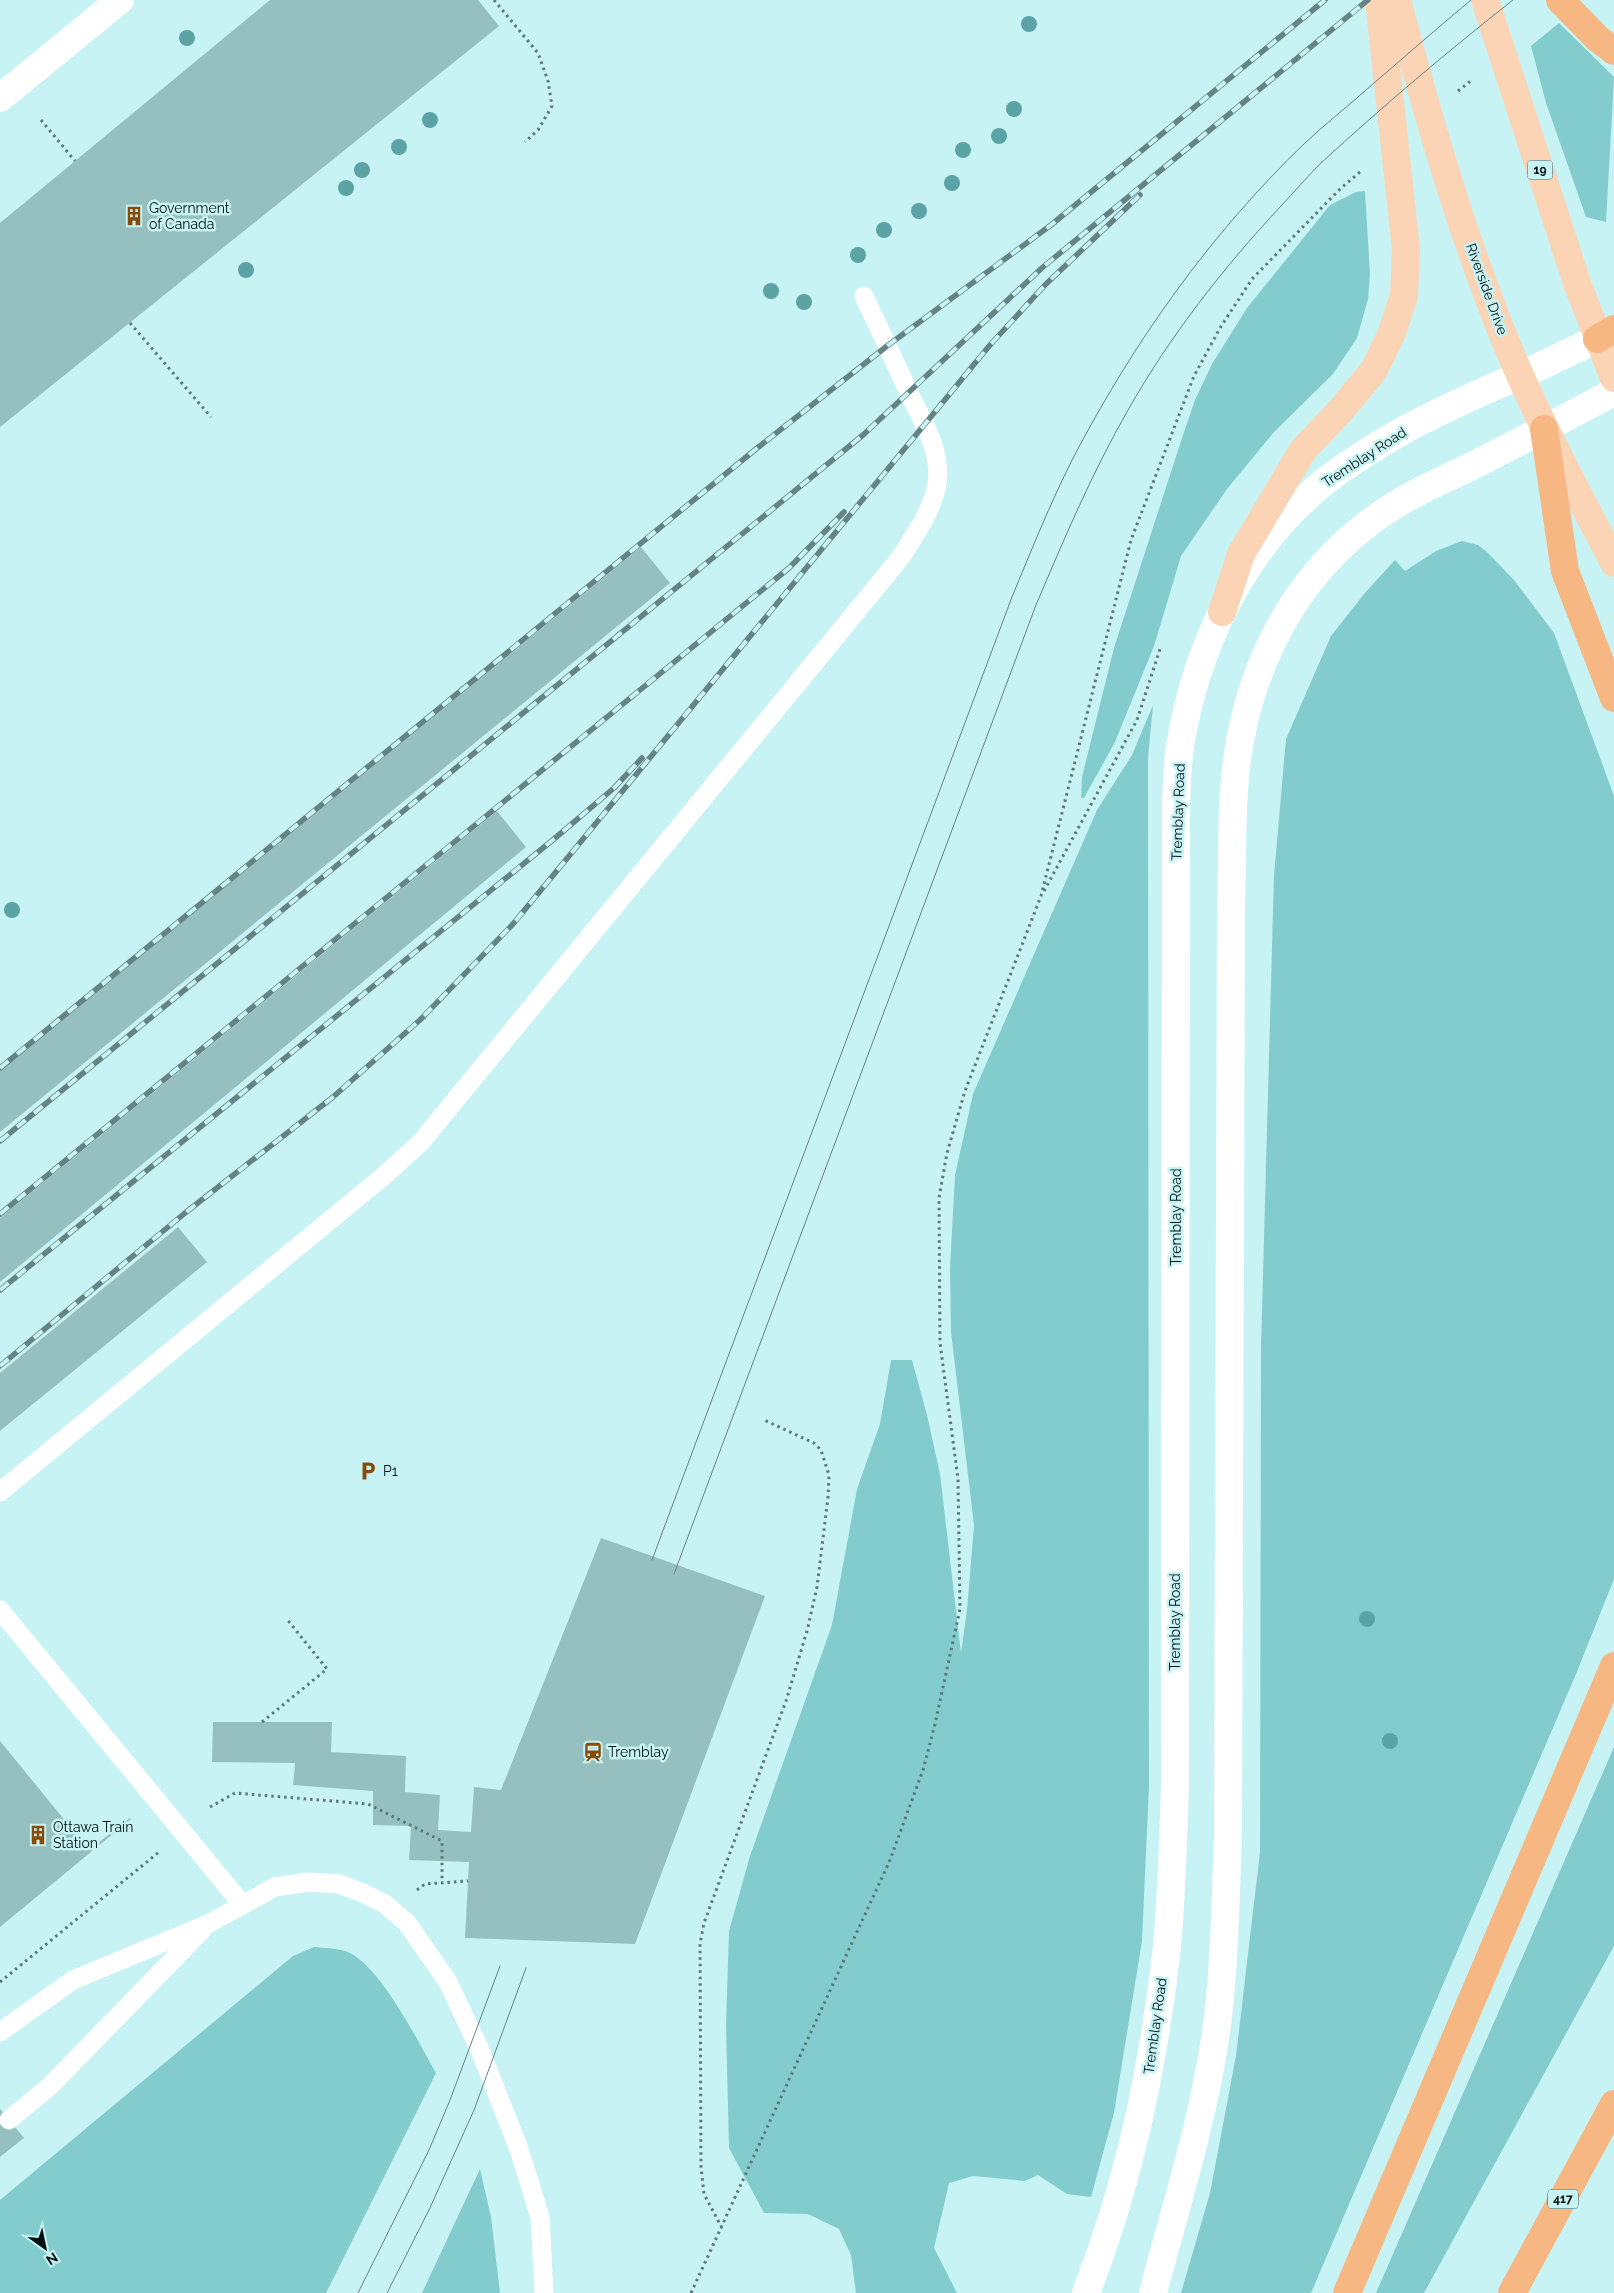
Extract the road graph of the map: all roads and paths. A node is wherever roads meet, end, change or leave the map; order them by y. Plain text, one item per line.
1 (120, 0) edge
2 (494, 0) edge
3 (1379, 0) edge
4 (1397, 0) edge
5 (1484, 0) edge
6 (1560, 0) edge
7 (1614, 52) edge
8 (0, 98) edge
9 (41, 120) dead end
10 (525, 142) dead end
11 (75, 161) dead end
12 (1340, 189) dead end
13 (864, 296) dead end
14 (130, 323) dead end
15 (1605, 334) edge
16 (1520, 376) junction
17 (1614, 378) edge
18 (1614, 392) edge
19 (211, 417) dead end
20 (1544, 429) junction
21 (1614, 563) edge
22 (1222, 612) junction
23 (1160, 649) dead end
24 (1614, 698) edge
25 (1041, 896) junction
26 (764, 1420) dead end
27 (0, 1492) edge
28 (0, 1610) edge
29 (286, 1618) dead end
30 (1614, 1666) edge
31 (262, 1722) dead end
32 (210, 1807) dead end
33 (159, 1852) dead end
34 (468, 1881) dead end
35 (442, 1882) junction
36 (242, 1904) junction
37 (401, 1917) junction
38 (208, 1924) junction
39 (0, 1982) edge
40 (0, 2032) edge
41 (1614, 2104) edge
42 (9, 2120) dead end
43 (722, 2228) junction
44 (544, 2293) edge
45 (691, 2293) edge
46 (1086, 2293) edge
47 (1153, 2293) edge
48 (1347, 2293) edge
49 (1512, 2293) edge

1 - 8 street
2 - 10 path
3 - 22 main road
4 - 16 main road, Riverside Drive
5 - 15 main road, 19
6 - 7 highway
9 - 11 path
12 - 25 path
13 - 27 lane
14 - 19 path
15 - 16 street, Tremblay Road
15 - 17 main road, 19
16 - 20 main road, Riverside Drive
16 - 22 street, Tremblay Road
18 - 20 street
20 - 21 main road, Riverside Drive
20 - 24 highway
20 - 47 street
22 - 46 street, Tremblay Road
23 - 25 path
25 - 43 path
26 - 43 path
28 - 36 lane
29 - 31 path
30 - 48 highway
32 - 35 path
33 - 39 path
34 - 35 path
35 - 37 path
36 - 37 lane
36 - 38 lane
37 - 44 lane
38 - 40 lane
38 - 42 lane
41 - 49 highway, 417
43 - 45 path

